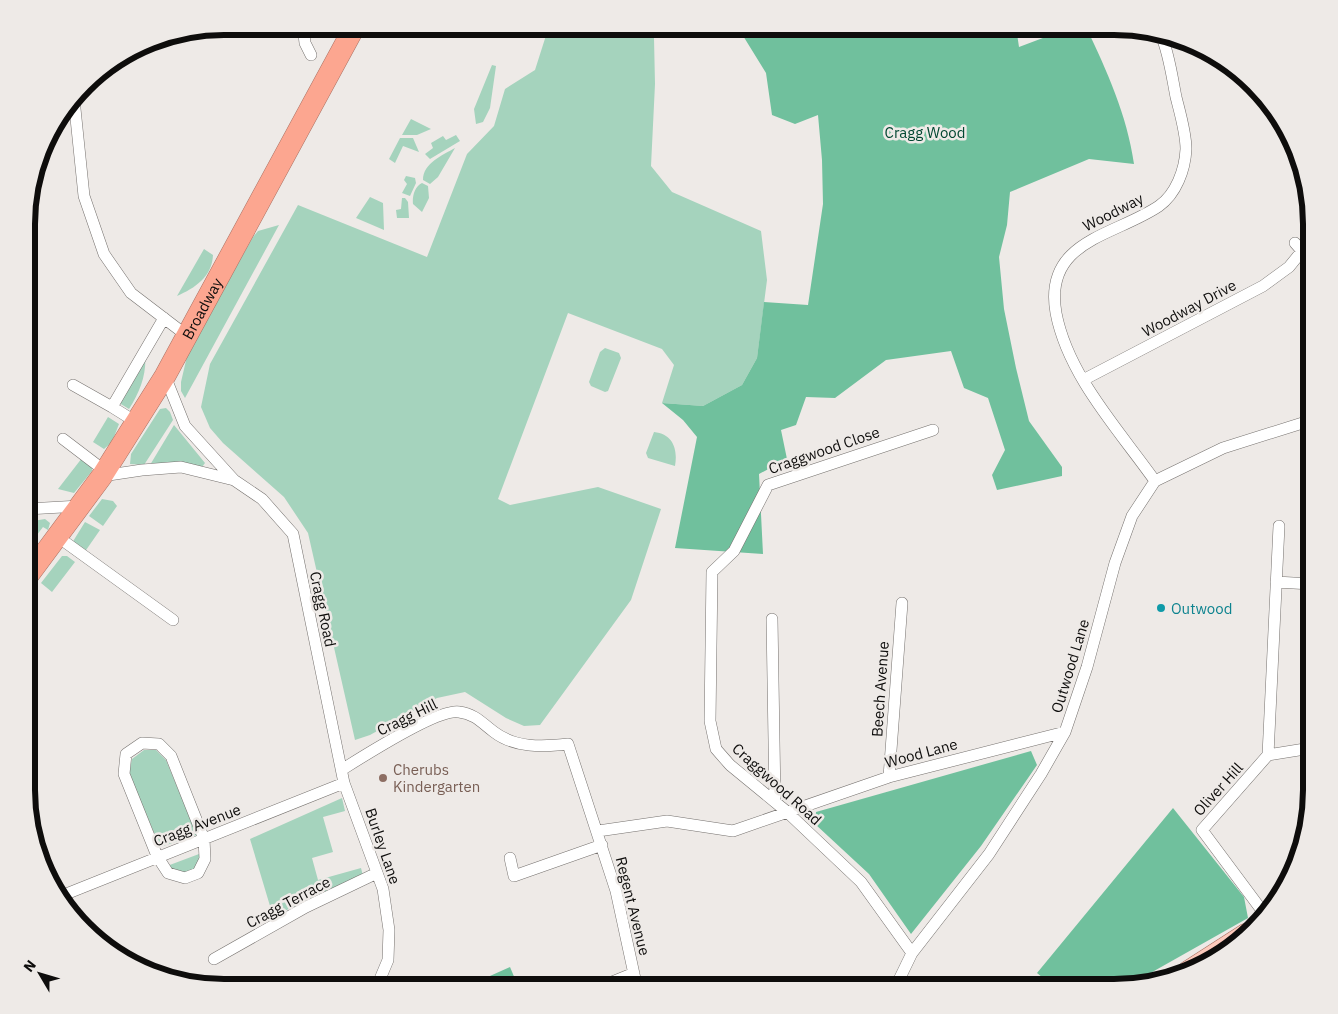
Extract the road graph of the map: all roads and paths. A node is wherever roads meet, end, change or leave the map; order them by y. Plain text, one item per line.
1 (304, 35) edge
2 (350, 35) edge
3 (1162, 41) edge
4 (311, 55) dead end
5 (75, 108) edge
6 (1302, 249) dead end
7 (164, 318) junction
8 (186, 335) junction
9 (165, 376) junction
10 (1083, 380) junction
11 (73, 385) dead end
12 (112, 407) junction
13 (136, 422) junction
14 (1303, 423) edge
15 (932, 430) dead end
16 (63, 439) dead end
17 (103, 473) junction
18 (234, 480) junction
19 (1155, 481) junction
20 (80, 506) junction
21 (35, 509) edge
22 (1279, 526) dead end
23 (58, 537) junction
24 (35, 567) edge
25 (712, 572) joint
26 (1276, 582) junction
27 (1303, 584) edge
28 (902, 603) dead end
29 (772, 619) dead end
30 (174, 620) dead end
31 (1065, 732) junction
32 (1303, 749) edge
33 (1268, 755) junction
34 (343, 769) junction
35 (889, 777) junction
36 (344, 783) junction
37 (775, 801) junction
38 (786, 811) junction
39 (598, 831) junction
40 (204, 839) junction
41 (602, 844) junction
42 (156, 856) junction
43 (510, 858) dead end
44 (377, 873) junction
45 (66, 894) edge
46 (1261, 909) edge
47 (912, 953) junction
48 (214, 959) dead end
49 (634, 973) junction
50 (380, 979) edge
51 (619, 979) edge
52 (635, 979) edge
53 (899, 979) edge

1 - 4 street
2 - 8 highway, Broadway
3 - 10 street, Woodway
5 - 7 street
6 - 10 street, Woodway Drive
7 - 8 street
7 - 12 street
8 - 9 highway, Broadway
9 - 13 highway, Broadway
9 - 18 street, Cragg Road
10 - 19 street, Woodway
11 - 12 street
12 - 13 street
13 - 17 highway, Broadway
14 - 19 street
15 - 25 street, Craggwood Close
16 - 17 street
17 - 18 street, Cragg Road
17 - 20 highway, Broadway
18 - 34 street, Cragg Road
19 - 31 street, Outwood Lane
20 - 21 street
20 - 23 highway, Broadway
22 - 26 street
23 - 24 highway, Broadway
23 - 30 street
25 - 37 street, Craggwood Road
26 - 27 street
26 - 33 street
28 - 35 street, Beech Avenue
29 - 37 street
31 - 35 street, Wood Lane
31 - 47 street, Outwood Lane
32 - 33 street
33 - 46 street, Oliver Hill
34 - 36 street, Burley Lane
34 - 39 street, Cragg Hill
35 - 38 street, Wood Lane
36 - 40 street, Cragg Avenue
36 - 44 street, Burley Lane
37 - 38 street, Craggwood Road
38 - 39 street, Wood Lane
38 - 47 street, Craggwood Road
39 - 41 street, Regent Avenue
40 - 42 street, Cragg Avenue
40 - 42 street
40 - 42 street
41 - 43 street
41 - 49 street, Regent Avenue
42 - 45 street, Cragg Avenue
44 - 48 street, Cragg Terrace
44 - 50 street, Burley Lane
47 - 53 street, Outwood Lane
49 - 51 street
49 - 52 street, Regent Avenue

